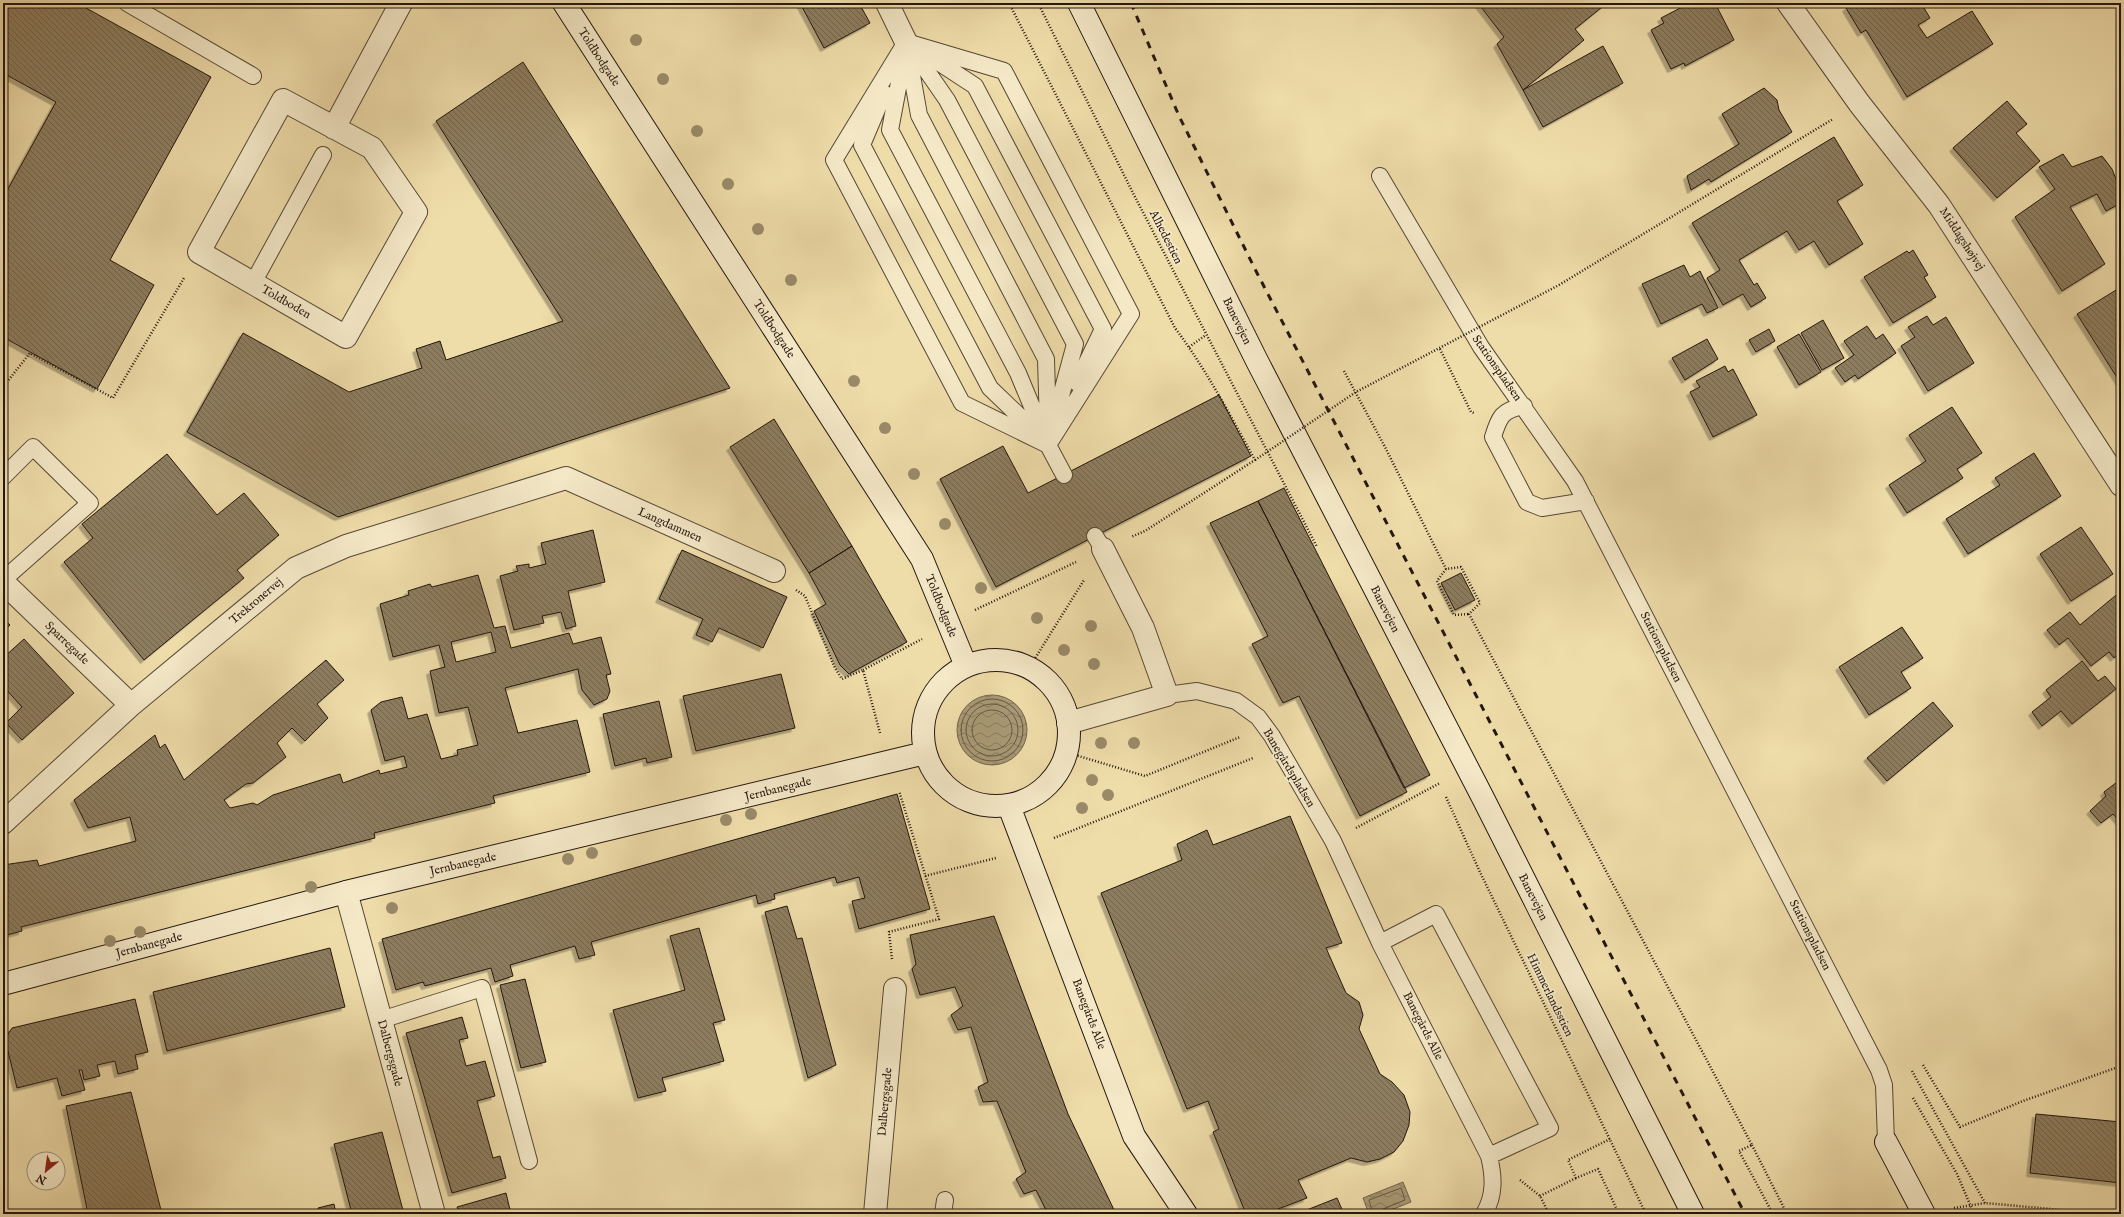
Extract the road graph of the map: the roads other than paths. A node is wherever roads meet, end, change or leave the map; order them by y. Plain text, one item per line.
1 (127, 3) edge
2 (401, 3) edge
3 (564, 3) edge
4 (887, 3) edge
5 (1079, 3) edge
6 (1789, 3) edge
7 (906, 42) junction
8 (253, 76) dead end
9 (334, 128) junction
10 (324, 155) dead end
11 (1380, 176) dead end
12 (253, 283) junction
13 (1524, 406) junction
14 (1048, 444) junction
15 (1064, 475) dead end
16 (3, 477) edge
17 (566, 478) joint
18 (2121, 485) edge
19 (1586, 501) junction
20 (1099, 543) road end
21 (774, 572) dead end
22 (3, 581) edge
23 (966, 666) junction
24 (1167, 695) junction
25 (131, 705) junction
26 (1068, 723) junction
27 (925, 753) junction
28 (1010, 806) junction
29 (3, 822) edge
30 (1333, 841) joint
31 (346, 892) junction
32 (1380, 943) junction
33 (3, 984) edge
34 (895, 989) road end
35 (381, 1020) junction
36 (1886, 1142) joint
37 (1490, 1156) junction
38 (529, 1161) dead end
39 (1487, 1208) edge
40 (434, 1214) edge
41 (875, 1214) edge
42 (1186, 1214) edge
43 (1693, 1214) edge
44 (1924, 1214) edge

1 - 8 lane
2 - 9 street
3 - 23 street, Toldbodgade
4 - 7 street
5 - 43 street, Banevejen
6 - 18 street, Middagshøjvej
7 - 14 lane
7 - 14 lane
7 - 14 lane
7 - 14 lane
7 - 14 lane
7 - 14 lane
7 - 14 lane
9 - 12 street, Toldboden
9 - 12 street, Toldboden
10 - 12 lane
11 - 13 lane, Stationspladsen
13 - 19 lane, Stationspladsen
13 - 19 lane
14 - 15 lane
16 - 22 lane
17 - 21 street, Langdammen
17 - 25 street, Trekronervej
19 - 36 lane, Stationspladsen
20 - 24 street
22 - 25 street, Sparregade
23 - 26 street
23 - 27 street
24 - 26 street, Banegårdspladsen
24 - 30 lane, Banegårdspladsen
25 - 29 street, Trekronervej
26 - 28 street
27 - 28 street
27 - 31 street, Jernbanegade
28 - 42 street, Banegårds Alle
30 - 32 lane, Banegårds Alle
31 - 33 street, Jernbanegade
31 - 35 street, Dalbergsgade
32 - 37 lane, Banegårds Alle
32 - 37 lane
34 - 41 street, Dalbergsgade
35 - 38 lane
35 - 40 street, Dalbergsgade
36 - 44 street
37 - 39 lane, Banegårds Alle

